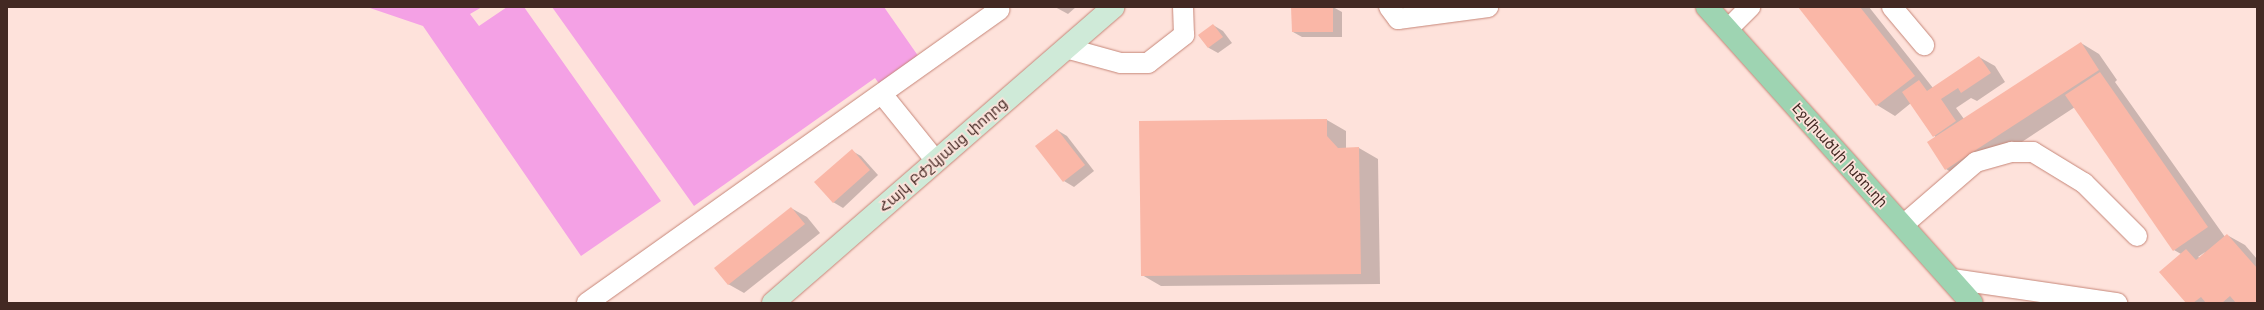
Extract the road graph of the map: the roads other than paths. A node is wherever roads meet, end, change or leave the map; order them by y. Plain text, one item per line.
1 (1114, 7) edge
2 (1183, 7) edge
3 (1389, 7) edge
4 (1488, 7) edge
5 (1707, 7) edge
6 (1750, 7) edge
7 (1892, 7) edge
8 (999, 10) dead end
9 (1728, 30) junction
10 (1924, 45) dead end
11 (1066, 48) junction
12 (882, 94) junction
13 (936, 161) junction
14 (1903, 225) junction
15 (2137, 236) dead end
16 (1952, 280) junction
17 (587, 303) edge
18 (773, 303) edge
19 (1972, 303) edge
20 (2117, 303) edge

1 - 11 main road, Հայկ Բժշկյանց փողոց
2 - 11 lane
3 - 4 lane
5 - 9 main road, Էջմիածնի խճուղի
6 - 9 lane
7 - 10 lane
8 - 12 lane
9 - 14 main road, Էջմիածնի խճուղի
11 - 13 main road, Հայկ Բժշկյանց փողոց
12 - 13 lane
12 - 17 lane
13 - 18 main road, Հայկ Բժշկյանց փողոց
14 - 15 lane
14 - 16 main road, Էջմիածնի խճուղի
16 - 19 main road, Էջմիածնի խճուղի
16 - 20 lane

